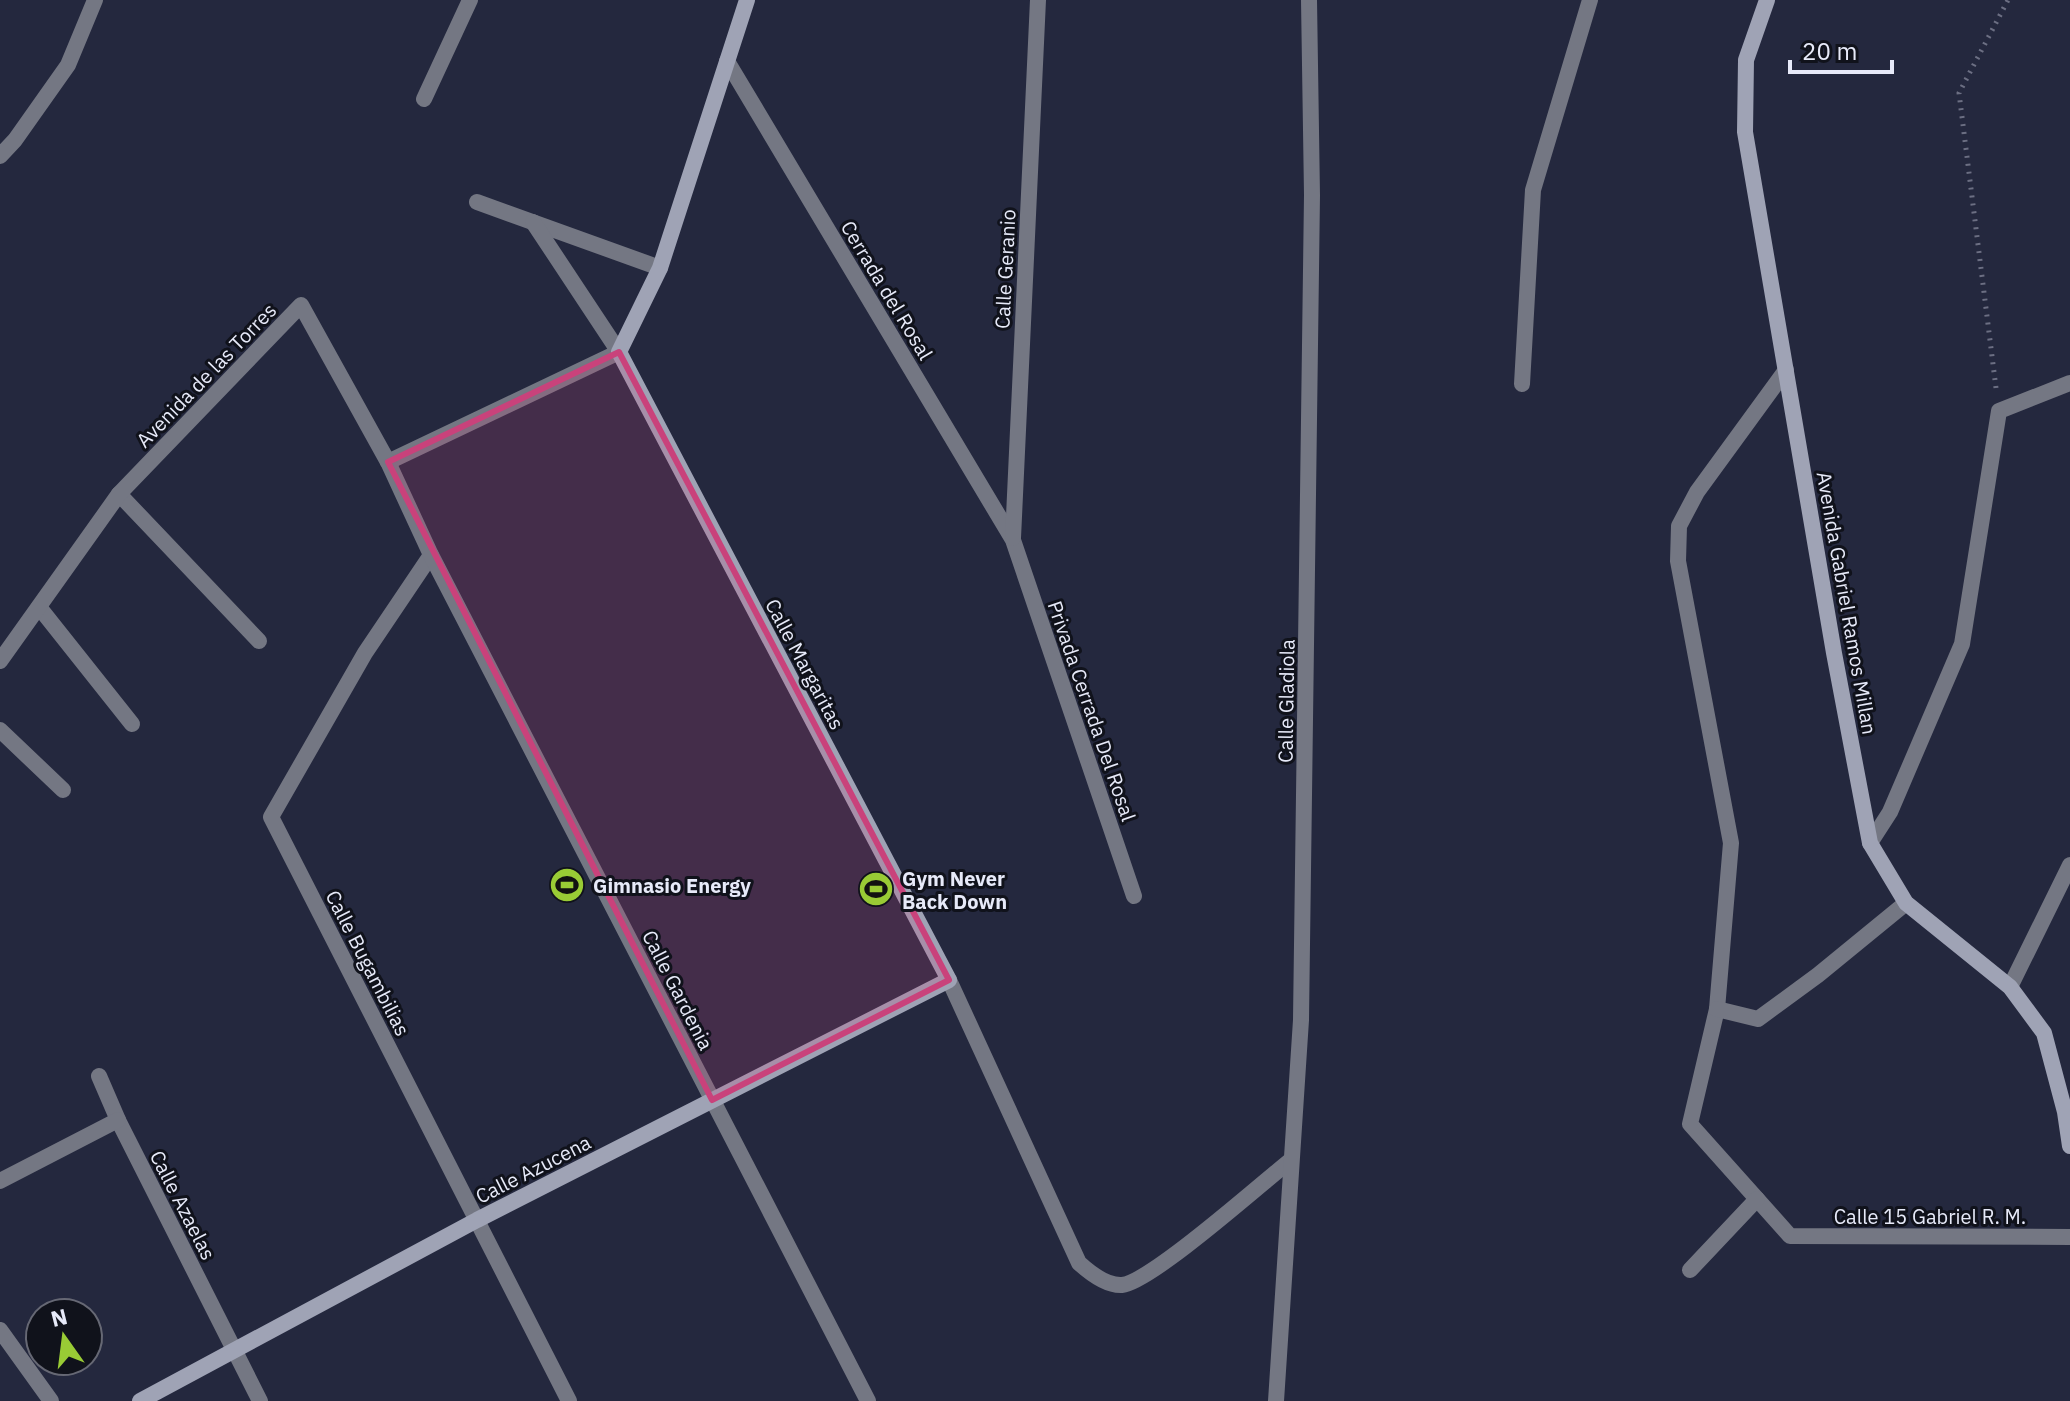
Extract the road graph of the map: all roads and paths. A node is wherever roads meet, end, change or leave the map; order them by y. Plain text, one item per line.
1 (95, 0) edge
2 (470, 0) edge
3 (747, 0) edge
4 (1038, 0) edge
5 (1309, 0) edge
6 (1590, 0) edge
7 (1767, 0) edge
8 (2008, 0) edge
9 (727, 61) junction
10 (424, 99) dead end
11 (0, 156) edge
12 (477, 202) dead end
13 (533, 222) junction
14 (660, 268) junction
15 (619, 352) junction
16 (1786, 370) junction
17 (2070, 383) edge
18 (1522, 384) dead end
19 (1999, 411) junction
20 (388, 462) junction
21 (119, 494) junction
22 (1013, 540) junction
23 (431, 555) junction
24 (39, 607) junction
25 (259, 641) dead end
26 (0, 661) edge
27 (132, 724) dead end
28 (0, 730) edge
29 (63, 790) dead end
30 (1870, 843) junction
31 (2070, 865) edge
32 (1134, 896) dead end
33 (1906, 903) junction
34 (949, 980) junction
35 (2010, 987) junction
36 (1717, 1009) junction
37 (99, 1076) dead end
38 (712, 1100) junction
39 (118, 1120) junction
40 (2070, 1146) edge
41 (1291, 1160) junction
42 (0, 1181) edge
43 (1757, 1199) junction
44 (477, 1220) junction
45 (2070, 1237) edge
46 (1690, 1270) dead end
47 (0, 1330) edge
48 (233, 1351) junction
49 (51, 1401) edge
50 (140, 1401) edge
51 (260, 1401) edge
52 (569, 1401) edge
53 (868, 1401) edge
54 (1276, 1401) edge

1 - 11 street
2 - 10 street
3 - 9 street
4 - 22 street, Calle Geranio
5 - 41 street, Calle Gladiola
6 - 18 street
7 - 16 street, Avenida Gabriel Ramos Millan
8 - 19 path
9 - 14 street
9 - 22 street, Cerrada del Rosal
12 - 13 street
13 - 14 street
13 - 15 street
14 - 15 street
15 - 20 street
15 - 34 street, Calle Margaritas
16 - 30 street, Avenida Gabriel Ramos Millan
16 - 36 street
17 - 19 street
19 - 30 street
20 - 21 street, Avenida de las Torres
20 - 23 street, Avenida de las Torres
21 - 24 street, Avenida de las Torres
21 - 25 street
22 - 32 street, Privada Cerrada Del Rosal
23 - 38 street, Calle Gardenia
23 - 44 street, Calle Bugambilias
24 - 26 street, Avenida de las Torres
24 - 27 street
28 - 29 street
30 - 33 street, Avenida Gabriel Ramos Millan
31 - 35 street
33 - 35 street, Avenida Gabriel Ramos Millan
33 - 36 street
34 - 38 street, Calle Azucena
34 - 41 street, Calle Margaritas
35 - 40 street, Avenida Gabriel Ramos Millan
36 - 43 street
37 - 39 street, Calle Azaelas
38 - 44 street, Calle Azucena
38 - 53 street, Calle Gardenia
39 - 42 street
39 - 48 street, Calle Azaelas
41 - 54 street, Calle Gladiola
43 - 45 street, Calle 15 Gabriel R. M.
43 - 46 street
44 - 48 street, Calle Azucena
44 - 52 street, Calle Bugambilias
47 - 49 street
48 - 50 street, Calle Azucena
48 - 51 street, Calle Azaelas

